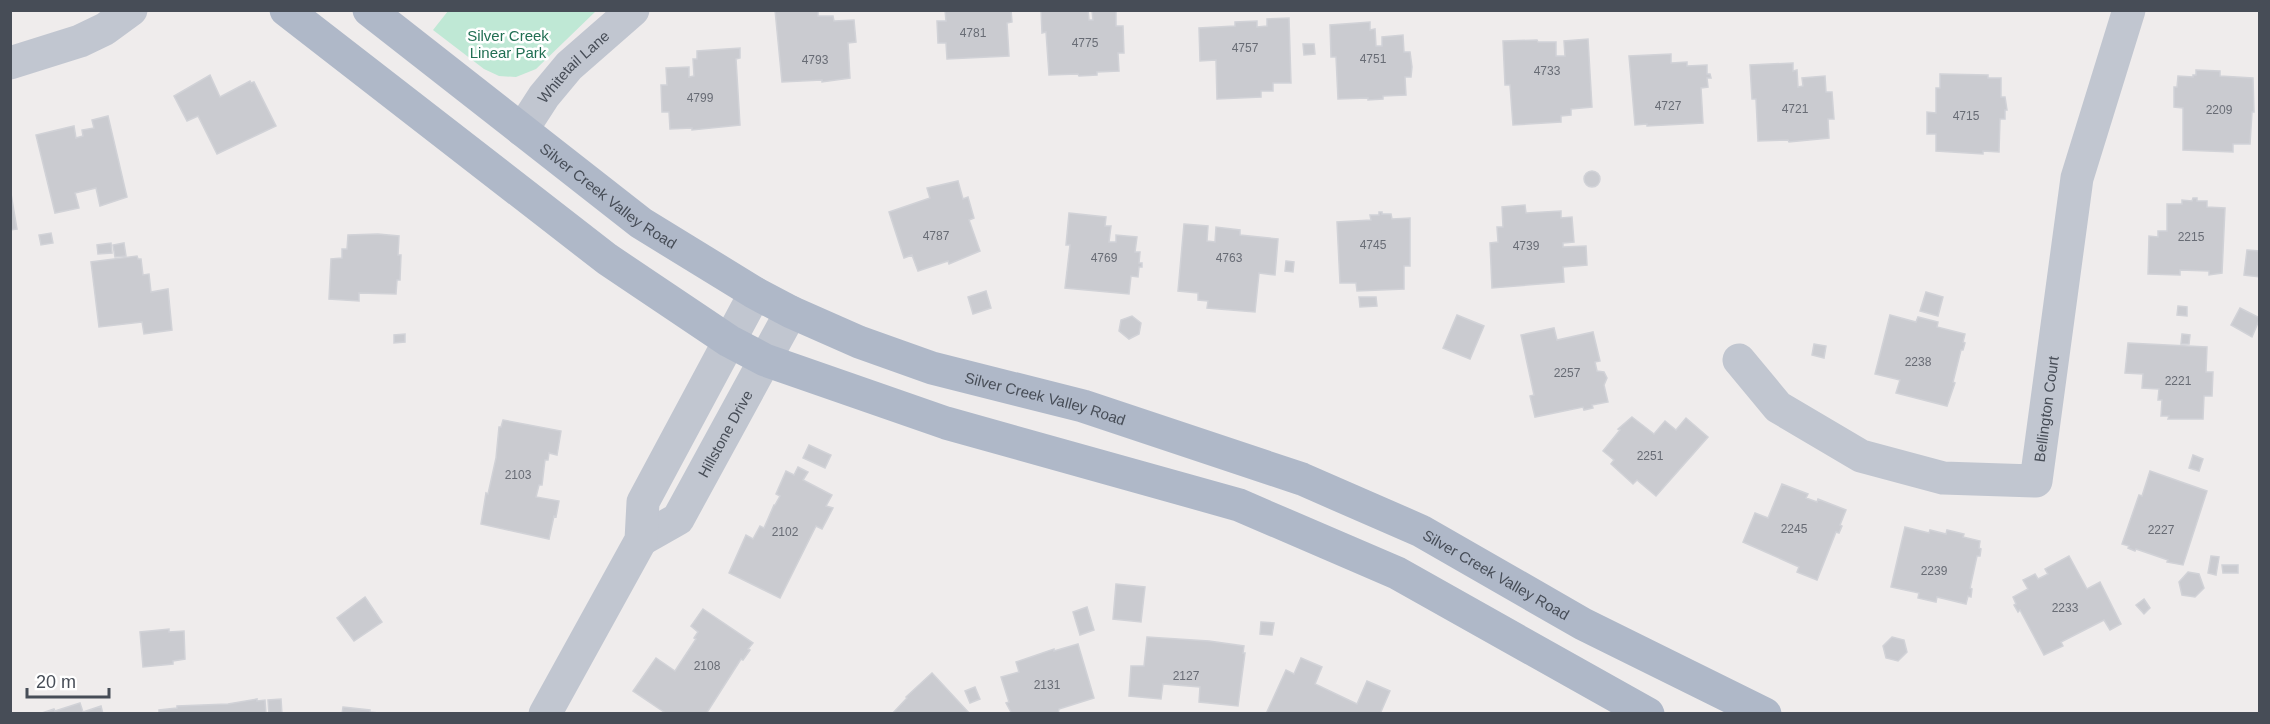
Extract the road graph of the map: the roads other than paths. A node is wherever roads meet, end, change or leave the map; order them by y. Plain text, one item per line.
1 (131, 10) edge
2 (286, 10) edge
3 (369, 10) edge
4 (633, 10) edge
5 (2129, 10) edge
6 (10, 63) edge
7 (522, 130) junction
8 (755, 293) junction
9 (791, 312) junction
10 (729, 341) junction
11 (765, 360) junction
12 (1739, 360) dead end
13 (641, 540) junction
14 (545, 714) edge
15 (1648, 714) edge
16 (1765, 714) edge

1 - 6 street
2 - 10 main road
3 - 7 main road, Silver Creek Valley Road
4 - 7 street, Whitetail Lane
5 - 12 street, Bellington Court
7 - 8 main road, Silver Creek Valley Road
8 - 9 main road, Silver Creek Valley Road
8 - 10 street
9 - 11 street, Hillstone Drive
9 - 16 main road, Silver Creek Valley Road
10 - 11 main road
10 - 13 street
11 - 13 street, Hillstone Drive
11 - 15 main road
13 - 14 street

